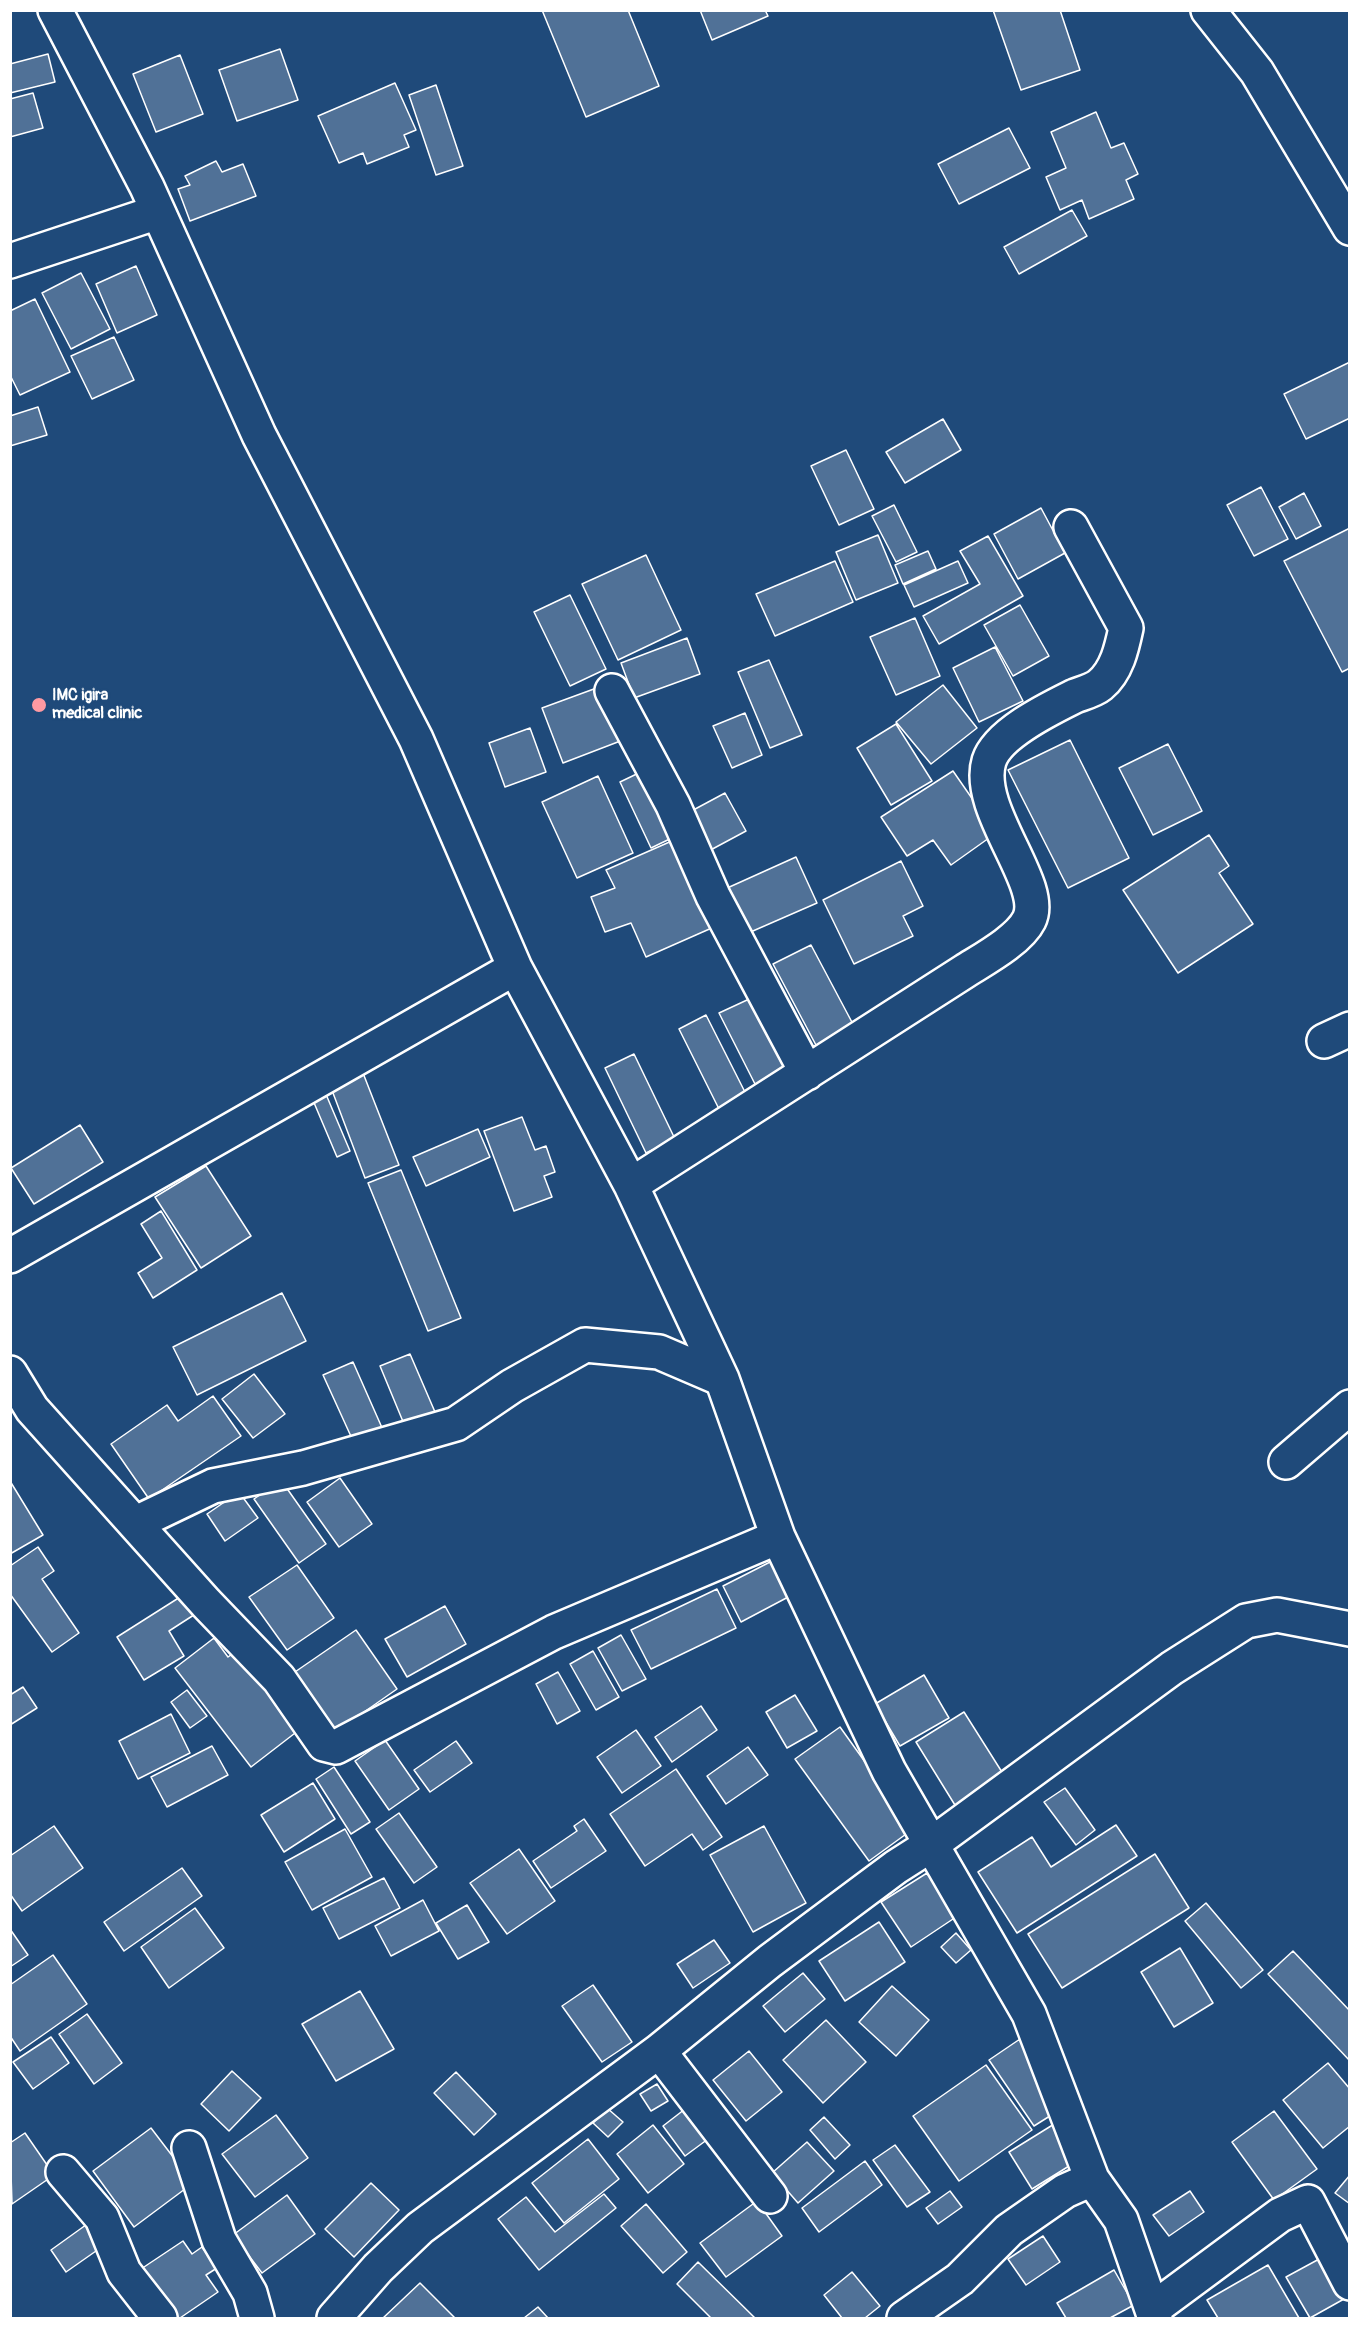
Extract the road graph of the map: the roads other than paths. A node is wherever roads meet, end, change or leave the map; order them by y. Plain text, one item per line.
1 (55, 10) edge
2 (1208, 10) edge
3 (158, 212) junction
4 (1350, 228) edge
5 (10, 261) edge
6 (1071, 527) dead end
7 (612, 691) dead end
8 (515, 968) junction
9 (807, 1073) junction
10 (631, 1185) junction
11 (10, 1256) edge
12 (10, 1373) edge
13 (722, 1379) junction
14 (1350, 1407) edge
15 (1286, 1462) dead end
16 (136, 1523) junction
17 (778, 1537) junction
18 (1350, 1629) edge
19 (932, 1844) junction
20 (658, 2051) junction
21 (189, 2148) dead end
22 (63, 2172) dead end
23 (1092, 2179) junction
24 (770, 2196) dead end
25 (1350, 2283) edge
26 (1154, 2314) edge
27 (160, 2319) edge
28 (257, 2319) edge
29 (334, 2319) edge
30 (904, 2319) edge

1 - 3 street
2 - 4 street
3 - 5 street
3 - 8 street
6 - 9 street
7 - 9 street
8 - 10 street
8 - 11 street
9 - 10 street
10 - 13 street
12 - 16 street
13 - 16 street
13 - 17 street
14 - 15 street
16 - 17 street
17 - 19 street
18 - 19 street
19 - 20 street
19 - 23 street
20 - 24 street
20 - 29 street
21 - 28 street
22 - 27 street
23 - 26 street
23 - 30 street
25 - 26 street

